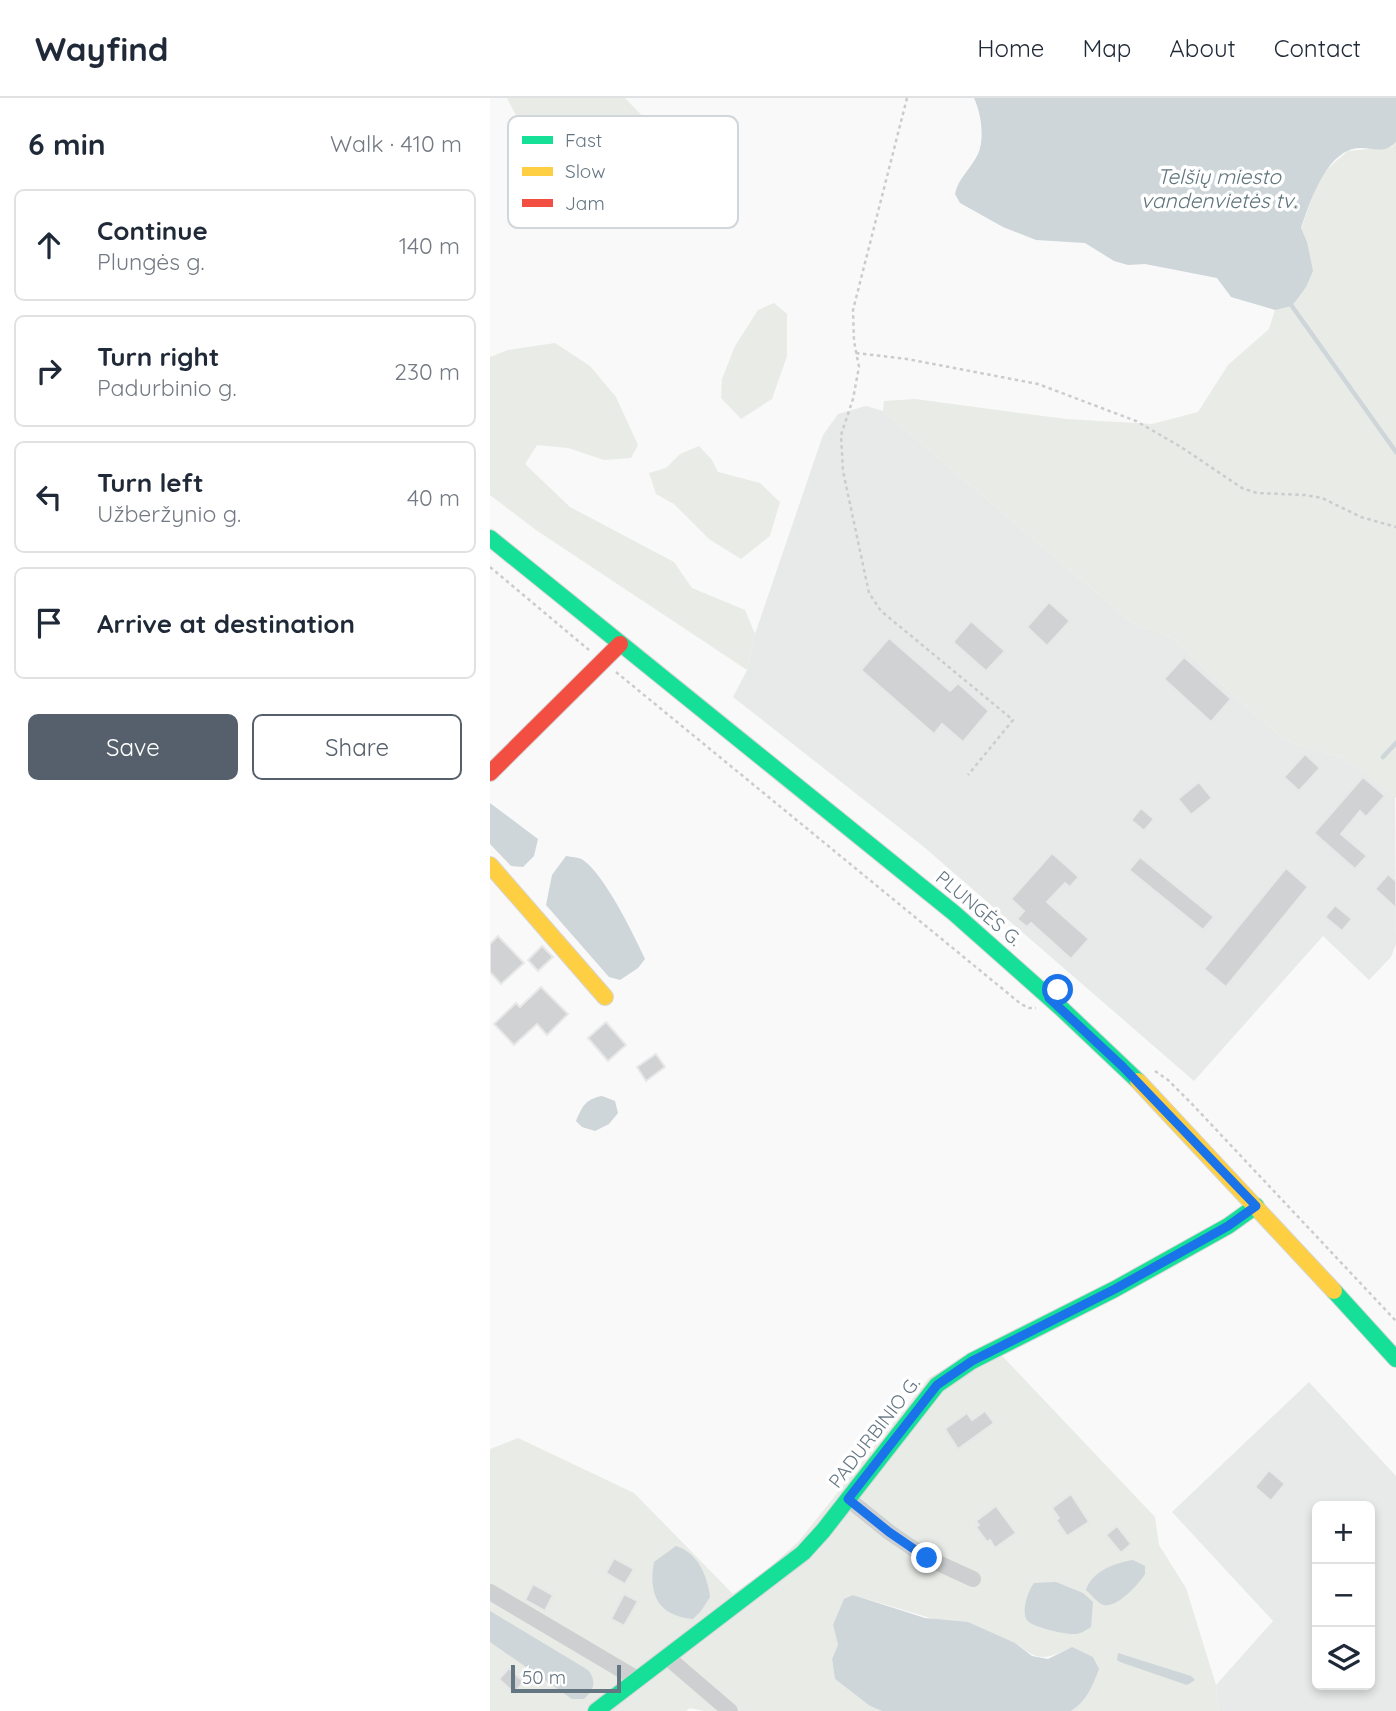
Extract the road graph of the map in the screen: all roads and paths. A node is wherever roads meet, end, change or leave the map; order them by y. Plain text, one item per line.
1 (906, 98) edge
2 (856, 353) junction
3 (1396, 527) edge
4 (490, 538) edge
5 (490, 567) edge
6 (620, 644) junction
7 (603, 662) junction
8 (490, 773) edge
9 (968, 775) dead end
10 (490, 865) edge
11 (605, 997) dead end
12 (1049, 998) junction
13 (1152, 1070) dead end
14 (1256, 1206) junction
15 (1396, 1321) edge
16 (1396, 1359) edge
17 (848, 1499) junction
18 (973, 1579) dead end
19 (490, 1592) edge
20 (667, 1657) junction
21 (637, 1679) junction
22 (596, 1711) edge
23 (730, 1711) edge

1 - 2 path
2 - 3 path
2 - 9 path
4 - 6 main road, PLUNGĖS G.
5 - 7 path
6 - 7 main road
6 - 12 main road, PLUNGĖS G.
7 - 8 main road
7 - 12 path
10 - 11 main road
12 - 14 main road, PLUNGĖS G.
13 - 15 path
14 - 16 main road, PLUNGĖS G.
14 - 17 main road, PADURBINIO G.
17 - 18 street
17 - 20 main road, PADURBINIO G.
19 - 21 street
20 - 21 main road, PADURBINIO G.
20 - 23 street
21 - 22 main road, PADURBINIO G.

